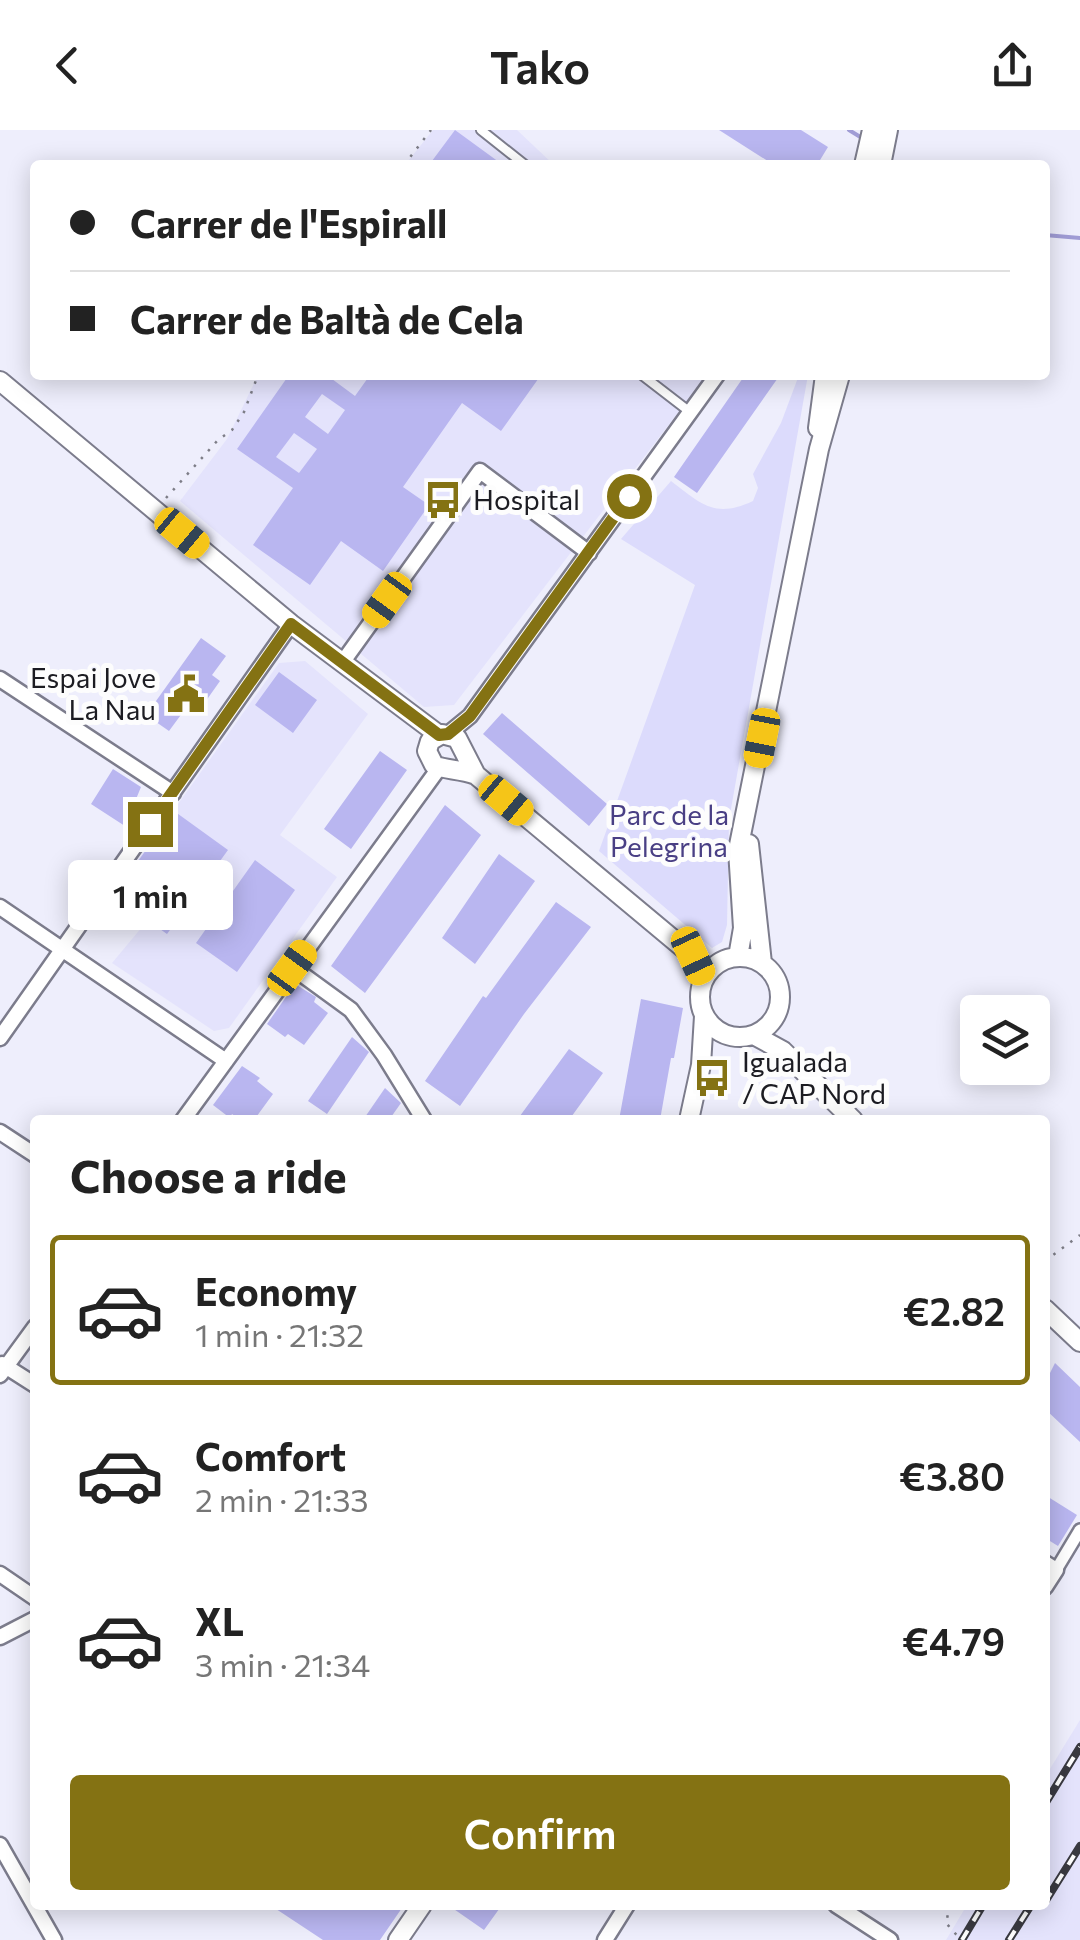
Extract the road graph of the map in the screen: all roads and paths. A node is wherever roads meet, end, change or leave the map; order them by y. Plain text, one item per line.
1 (431, 130) edge
2 (481, 130) edge
3 (872, 130) edge
4 (888, 130) edge
5 (408, 160) edge
6 (519, 160) edge
7 (865, 160) edge
8 (882, 160) edge
9 (256, 380) edge
10 (648, 380) edge
11 (713, 380) edge
12 (824, 380) edge
13 (839, 380) edge
14 (0, 381) edge
15 (690, 412) junction
16 (819, 449) junction
17 (155, 510) junction
18 (589, 553) junction
19 (291, 624) junction
20 (342, 663) junction
21 (1, 681) edge
22 (447, 749) junction
23 (172, 793) junction
24 (748, 810) junction
25 (0, 907) edge
26 (62, 950) junction
27 (693, 956) junction
28 (729, 959) junction
29 (762, 963) junction
30 (292, 968) junction
31 (704, 979) junction
32 (704, 1016) junction
33 (773, 1020) junction
34 (721, 1032) junction
35 (754, 1035) junction
36 (0, 1038) edge
37 (783, 1051) junction
38 (226, 1060) junction
39 (701, 1064) junction
40 (187, 1115) edge
41 (421, 1115) edge
42 (691, 1115) edge
43 (848, 1115) edge
44 (0, 1132) edge
45 (30, 1151) edge
46 (1080, 1235) edge
47 (1050, 1257) edge
48 (1050, 1314) edge
49 (30, 1332) edge
50 (1080, 1342) edge
51 (2, 1368) edge
52 (30, 1383) edge
53 (1080, 1530) edge
54 (1050, 1566) edge
55 (0, 1574) edge
56 (30, 1595) edge
57 (30, 1622) edge
58 (0, 1637) edge
59 (0, 1845) edge
60 (30, 1888) edge
61 (40, 1910) edge
62 (419, 1910) edge
63 (624, 1910) edge
64 (845, 1910) edge
65 (949, 1910) edge
66 (54, 1940) edge
67 (398, 1940) edge
68 (605, 1940) edge
69 (890, 1940) edge
70 (961, 1940) edge

1 - 5 path
2 - 6 lane
3 - 7 street
4 - 8 street
9 - 17 path
10 - 15 lane
11 - 15 street
12 - 16 street
13 - 16 street
14 - 17 street
15 - 18 street
16 - 24 street
17 - 19 street
18 - 20 street
18 - 22 street
19 - 20 street
19 - 23 street
20 - 22 street
21 - 23 street
22 - 27 street
22 - 30 street
23 - 26 street
24 - 28 street
24 - 29 street
25 - 26 street
26 - 36 street
26 - 38 street
27 - 28 street
27 - 31 street
28 - 29 street
28 - 31 street
29 - 33 street
30 - 38 street
30 - 41 street
31 - 32 street
32 - 34 street
32 - 39 street
33 - 35 street
33 - 37 street
34 - 35 street
34 - 39 street
35 - 37 street
37 - 43 street
38 - 40 street
39 - 42 street
44 - 45 street
46 - 47 path
48 - 50 street
49 - 51 street
51 - 52 street
53 - 54 street
55 - 56 street
57 - 58 street
59 - 60 street
61 - 66 street
62 - 67 street
63 - 68 street
64 - 69 street
65 - 70 path

